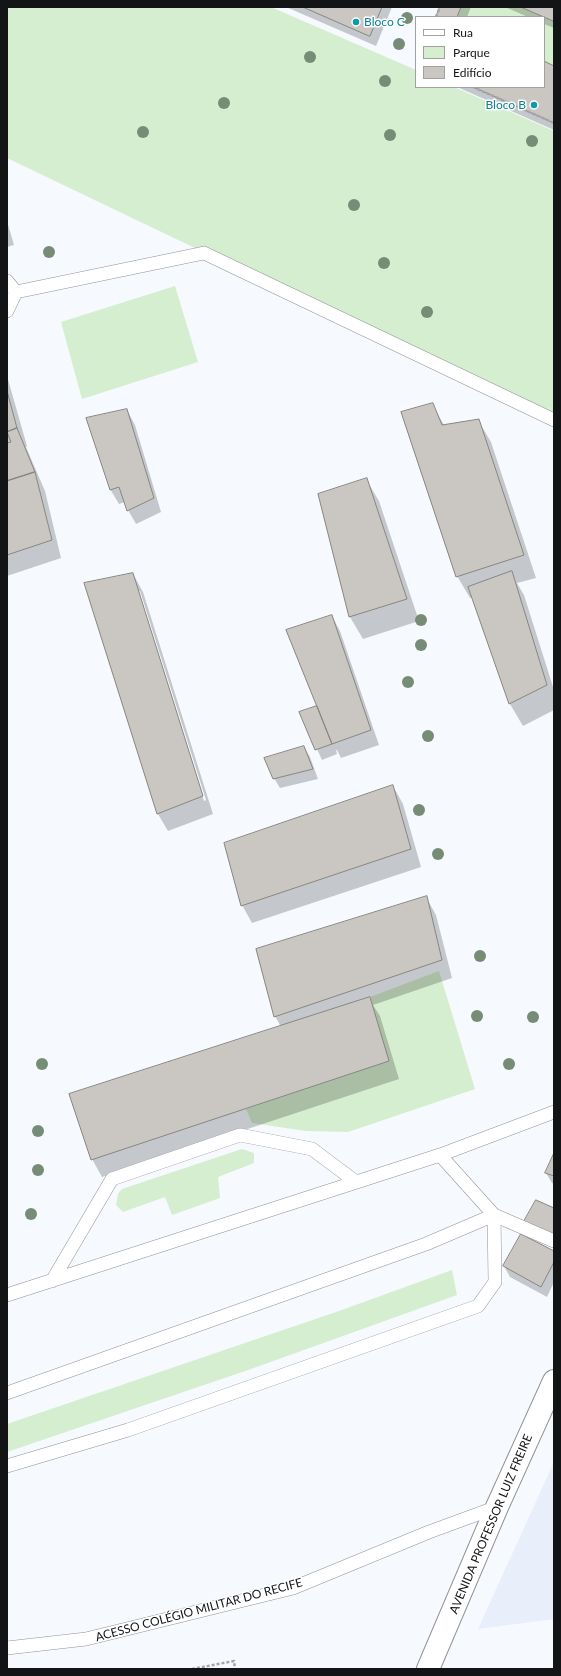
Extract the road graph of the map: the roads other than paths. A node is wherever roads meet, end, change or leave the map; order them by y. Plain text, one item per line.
1 (7, 281) edge
2 (16, 292) junction
3 (7, 311) edge
4 (554, 420) edge
5 (554, 1112) edge
6 (440, 1154) junction
7 (356, 1182) junction
8 (494, 1215) junction
9 (554, 1241) edge
10 (52, 1281) junction
11 (7, 1296) edge
12 (554, 1381) edge
13 (7, 1393) edge
14 (7, 1466) edge
15 (497, 1507) junction
16 (7, 1648) edge
17 (428, 1669) edge

1 - 2 lane
2 - 3 lane
2 - 4 lane
5 - 6 lane
6 - 7 lane
6 - 8 lane
7 - 10 lane
7 - 10 lane
8 - 9 lane
8 - 13 lane
8 - 14 lane
10 - 11 lane
12 - 15 main road, AVENIDA PROFESSOR LUIZ FREIRE
15 - 16 lane, ACESSO COLÉGIO MILITAR DO RECIFE
15 - 17 main road, AVENIDA PROFESSOR LUIZ FREIRE

